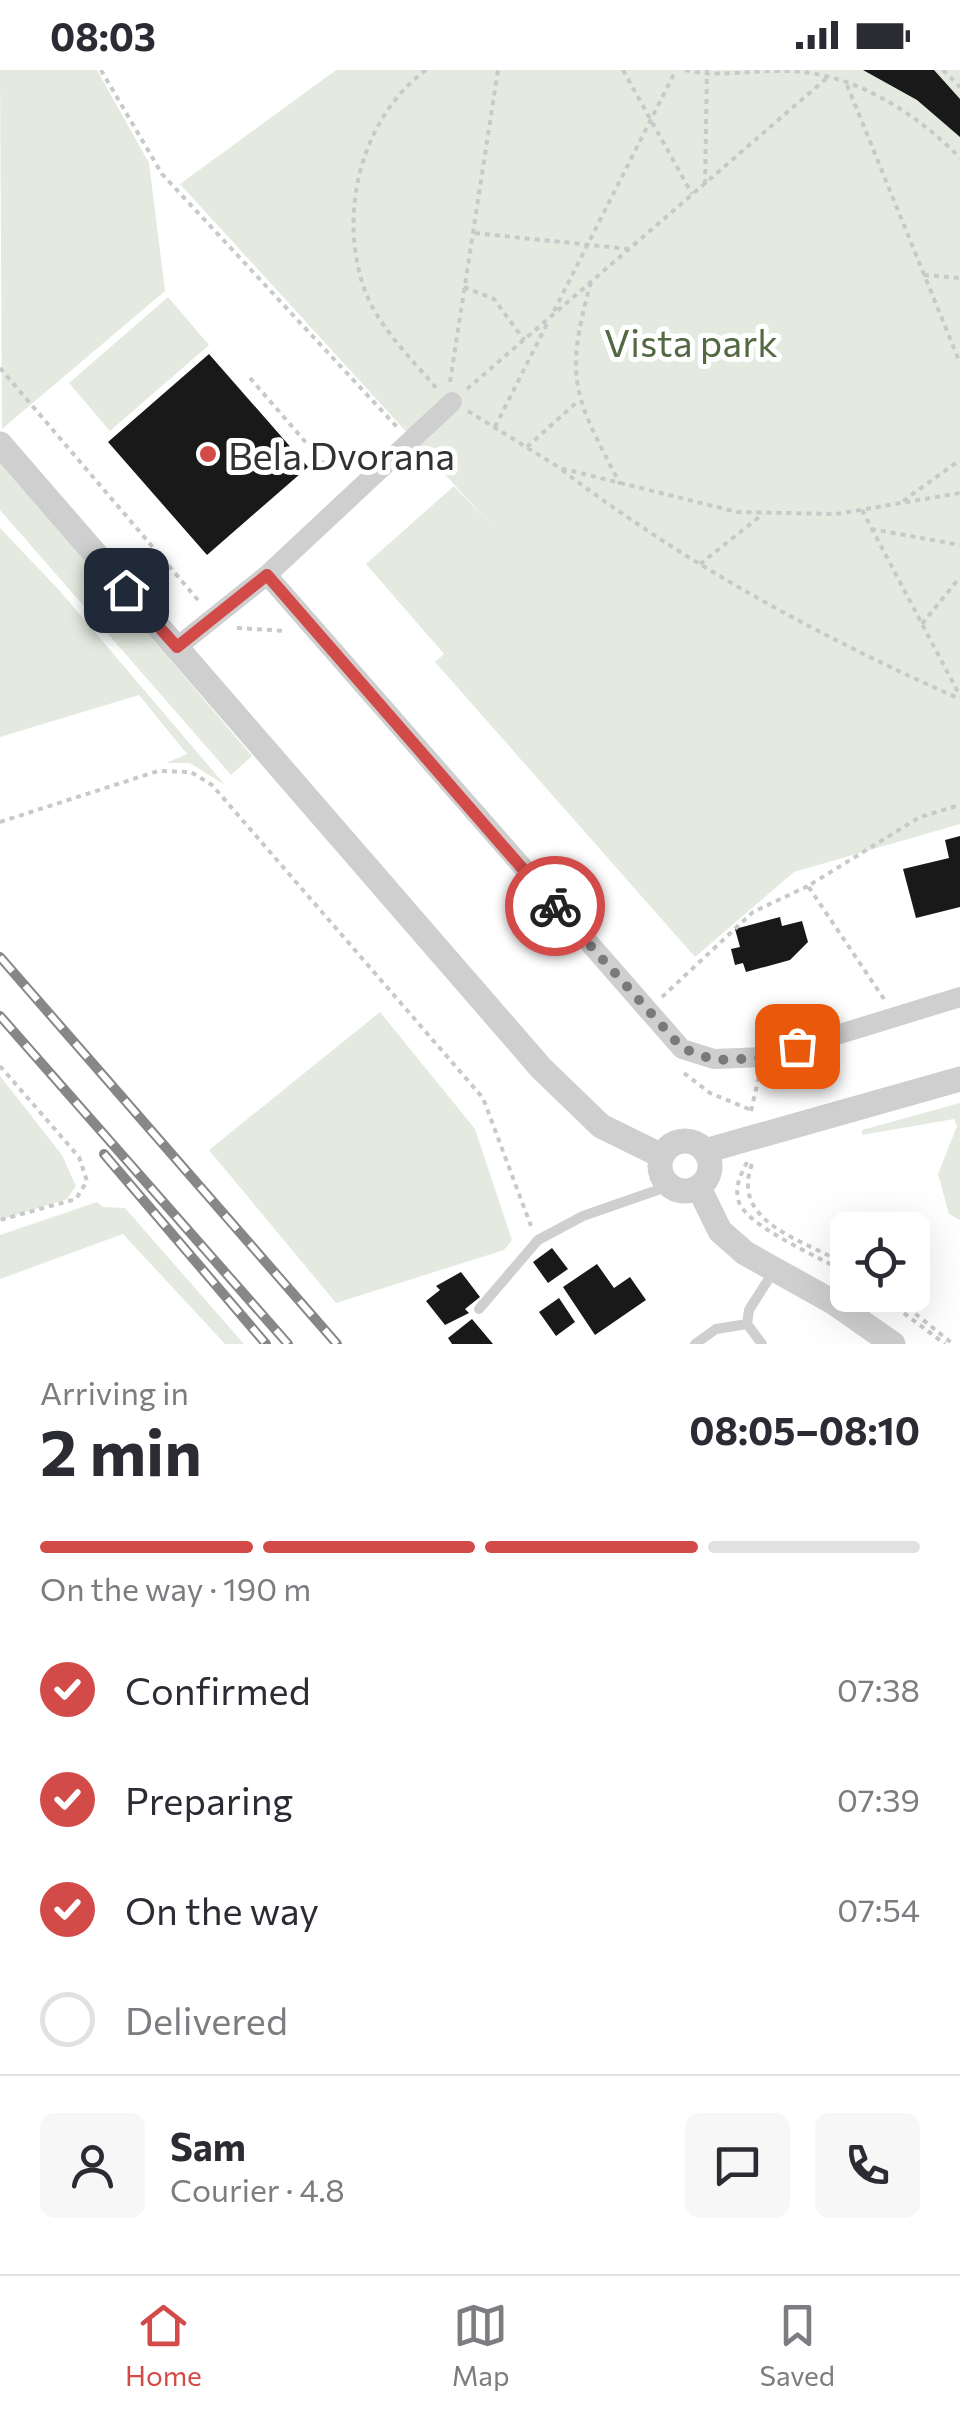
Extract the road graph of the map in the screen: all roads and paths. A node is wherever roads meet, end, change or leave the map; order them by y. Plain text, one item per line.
1 (101, 70) edge
2 (426, 70) edge
3 (498, 70) edge
4 (624, 70) edge
5 (676, 70) edge
6 (685, 70) edge
7 (943, 70) edge
8 (707, 72) edge
9 (828, 77) junction
10 (847, 84) junction
11 (960, 87) edge
12 (651, 119) junction
13 (960, 158) edge
14 (705, 184) junction
15 (692, 194) junction
16 (473, 232) junction
17 (588, 244) junction
18 (629, 249) junction
19 (924, 275) junction
20 (960, 278) edge
21 (591, 282) junction
22 (464, 287) junction
23 (551, 316) junction
24 (524, 340) junction
25 (958, 348) edge
26 (960, 363) edge
27 (0, 368) edge
28 (250, 378) dead end
29 (578, 401) junction
30 (452, 402) junction
31 (494, 428) junction
32 (408, 438) dead end
33 (0, 444) edge
34 (527, 447) junction
35 (960, 460) edge
36 (328, 468) dead end
37 (560, 468) junction
38 (621, 486) junction
39 (960, 493) edge
40 (898, 504) junction
41 (862, 510) junction
42 (764, 512) junction
43 (872, 528) junction
44 (960, 545) edge
45 (700, 564) junction
46 (267, 575) junction
47 (960, 577) edge
48 (214, 618) junction
49 (922, 624) junction
50 (302, 640) dead end
51 (177, 647) junction
52 (960, 698) edge
53 (960, 805) edge
54 (0, 822) edge
55 (808, 886) junction
56 (960, 996) edge
57 (648, 1011) junction
58 (894, 1014) junction
59 (765, 1058) junction
60 (0, 1066) edge
61 (680, 1070) dead end
62 (960, 1079) edge
63 (750, 1122) junction
64 (705, 1151) junction
65 (662, 1156) junction
66 (669, 1186) junction
67 (699, 1188) junction
68 (0, 1220) edge
69 (538, 1240) junction
70 (830, 1256) edge
71 (830, 1264) edge
72 (774, 1270) junction
73 (479, 1309) dead end
74 (903, 1312) edge
75 (913, 1312) edge
76 (748, 1324) junction
77 (696, 1344) edge
78 (762, 1344) edge
79 (893, 1344) edge
80 (945, 1344) edge
81 (953, 1344) edge

1 - 32 path
2 - 22 path
3 - 16 path
4 - 12 path
5 - 12 path
6 - 8 path
7 - 11 path
8 - 9 path
8 - 14 path
9 - 10 path
9 - 14 path
10 - 13 path
10 - 19 path
12 - 15 path
12 - 17 path
14 - 15 path
15 - 18 path
16 - 17 path
16 - 22 path
17 - 18 path
17 - 23 path
18 - 21 path
19 - 20 path
19 - 25 path
21 - 23 path
21 - 29 path
22 - 24 path
23 - 24 path
23 - 31 path
24 - 30 path
25 - 26 path
27 - 48 path
28 - 36 path
29 - 34 path
29 - 38 path
30 - 31 path
30 - 46 street
31 - 34 path
33 - 51 street
34 - 37 path
35 - 40 path
37 - 38 path
37 - 45 path
38 - 42 path
39 - 40 path
40 - 41 path
41 - 42 path
41 - 43 path
42 - 45 path
43 - 44 path
43 - 49 path
45 - 52 path
46 - 48 street
46 - 57 street
47 - 49 path
48 - 50 path
48 - 51 street
49 - 52 path
51 - 65 street
53 - 55 path
54 - 69 path
55 - 57 path
55 - 58 path
56 - 58 street
57 - 59 street
58 - 59 street
59 - 63 path
60 - 68 path
61 - 63 path
62 - 63 street
63 - 64 street
63 - 70 path
63 - 71 path
64 - 65 street
64 - 67 street
65 - 66 street
66 - 67 street
66 - 69 lane
67 - 72 street
69 - 73 lane
72 - 76 lane
72 - 79 street
74 - 80 path
75 - 81 path
76 - 77 lane
76 - 78 lane

